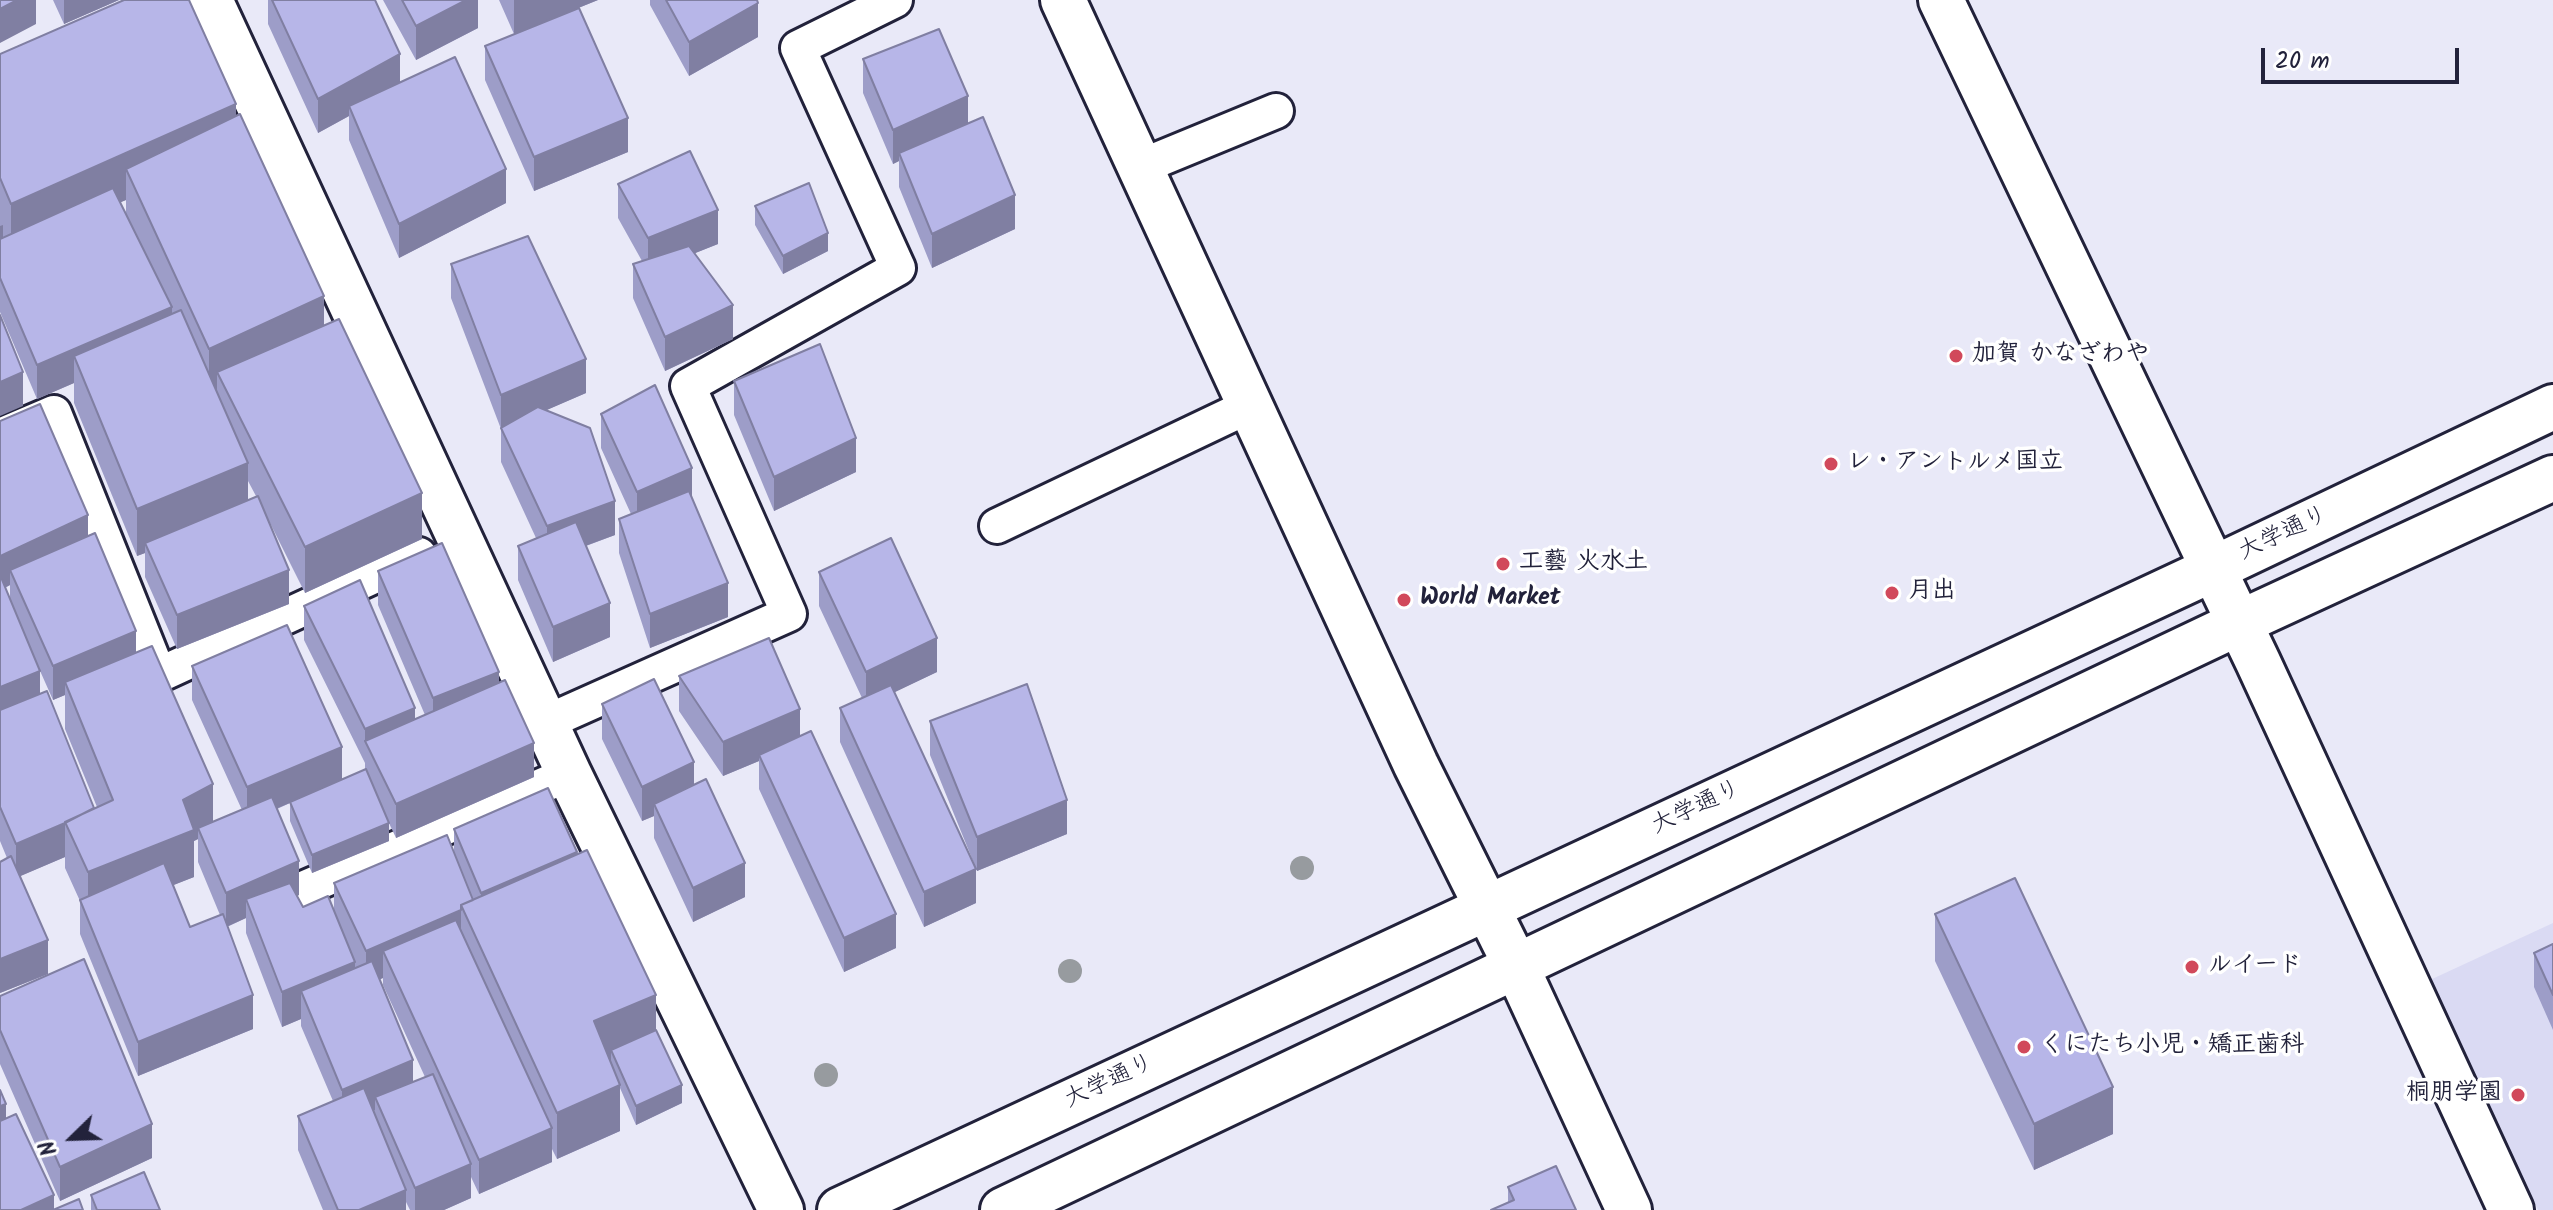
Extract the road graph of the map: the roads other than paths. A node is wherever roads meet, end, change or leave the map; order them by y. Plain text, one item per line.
1 (210, 0) edge
2 (895, 0) edge
3 (1063, 0) edge
4 (1941, 0) edge
5 (1276, 111) dead end
6 (1140, 167) junction
7 (1249, 406) junction
8 (2553, 407) edge
9 (0, 436) edge
10 (2553, 478) edge
11 (997, 526) dead end
12 (459, 536) junction
13 (2213, 569) junction
14 (2239, 623) junction
15 (547, 722) junction
16 (569, 774) junction
17 (298, 891) edge
18 (1487, 906) junction
19 (1517, 968) junction
20 (781, 1210) edge
21 (840, 1210) edge
22 (1003, 1210) edge
23 (1629, 1210) edge
24 (2511, 1210) edge

1 - 12 street
2 - 15 lane
3 - 6 street
4 - 13 street
5 - 6 lane
6 - 7 street
7 - 11 lane
7 - 18 street
8 - 13 street, 大学通り
9 - 12 lane
10 - 14 street
12 - 15 street
13 - 14 street
13 - 18 street, 大学通り
14 - 19 street
14 - 24 street
15 - 16 street
16 - 17 lane
16 - 20 street
18 - 19 street
18 - 21 street, 大学通り
19 - 22 street
19 - 23 street

